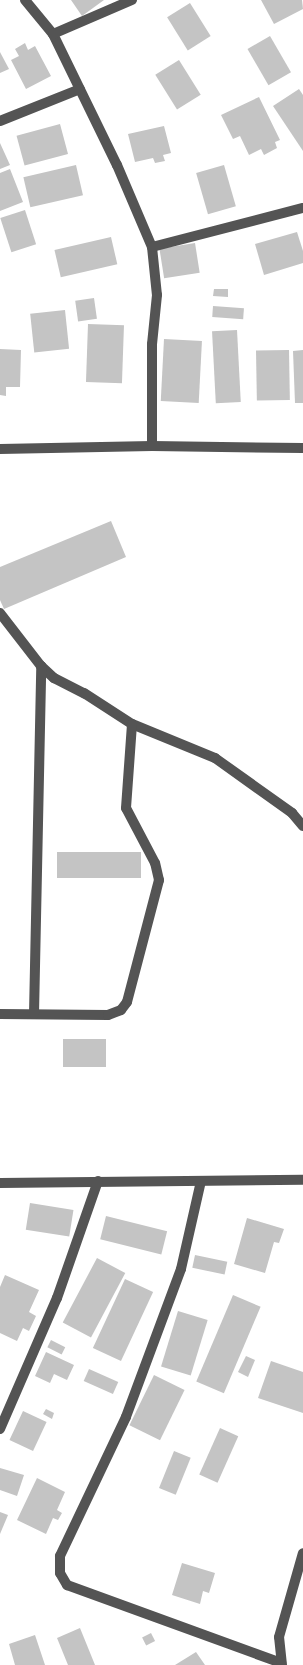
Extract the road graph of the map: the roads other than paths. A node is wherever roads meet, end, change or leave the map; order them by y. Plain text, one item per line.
1 (25, 0) edge
2 (132, 0) edge
3 (53, 34) junction
4 (80, 89) junction
5 (0, 121) edge
6 (303, 208) edge
7 (152, 246) junction
8 (152, 446) junction
9 (303, 448) edge
10 (0, 449) edge
11 (0, 613) edge
12 (41, 666) junction
13 (132, 724) junction
14 (303, 826) edge
15 (0, 1014) edge
16 (34, 1014) junction
17 (303, 1180) edge
18 (98, 1181) junction
19 (201, 1181) junction
20 (1, 1185) edge
21 (0, 1430) edge
22 (303, 1553) edge
23 (282, 1664) edge

1 - 3 street
2 - 3 street
3 - 4 street
4 - 5 street
4 - 7 street
6 - 7 street
7 - 8 street
8 - 9 street
8 - 10 street
11 - 12 street
12 - 13 street
12 - 16 street
13 - 14 street
13 - 16 street
15 - 16 street
17 - 19 street
18 - 19 street
18 - 20 street
18 - 21 street
19 - 23 street
22 - 23 street

